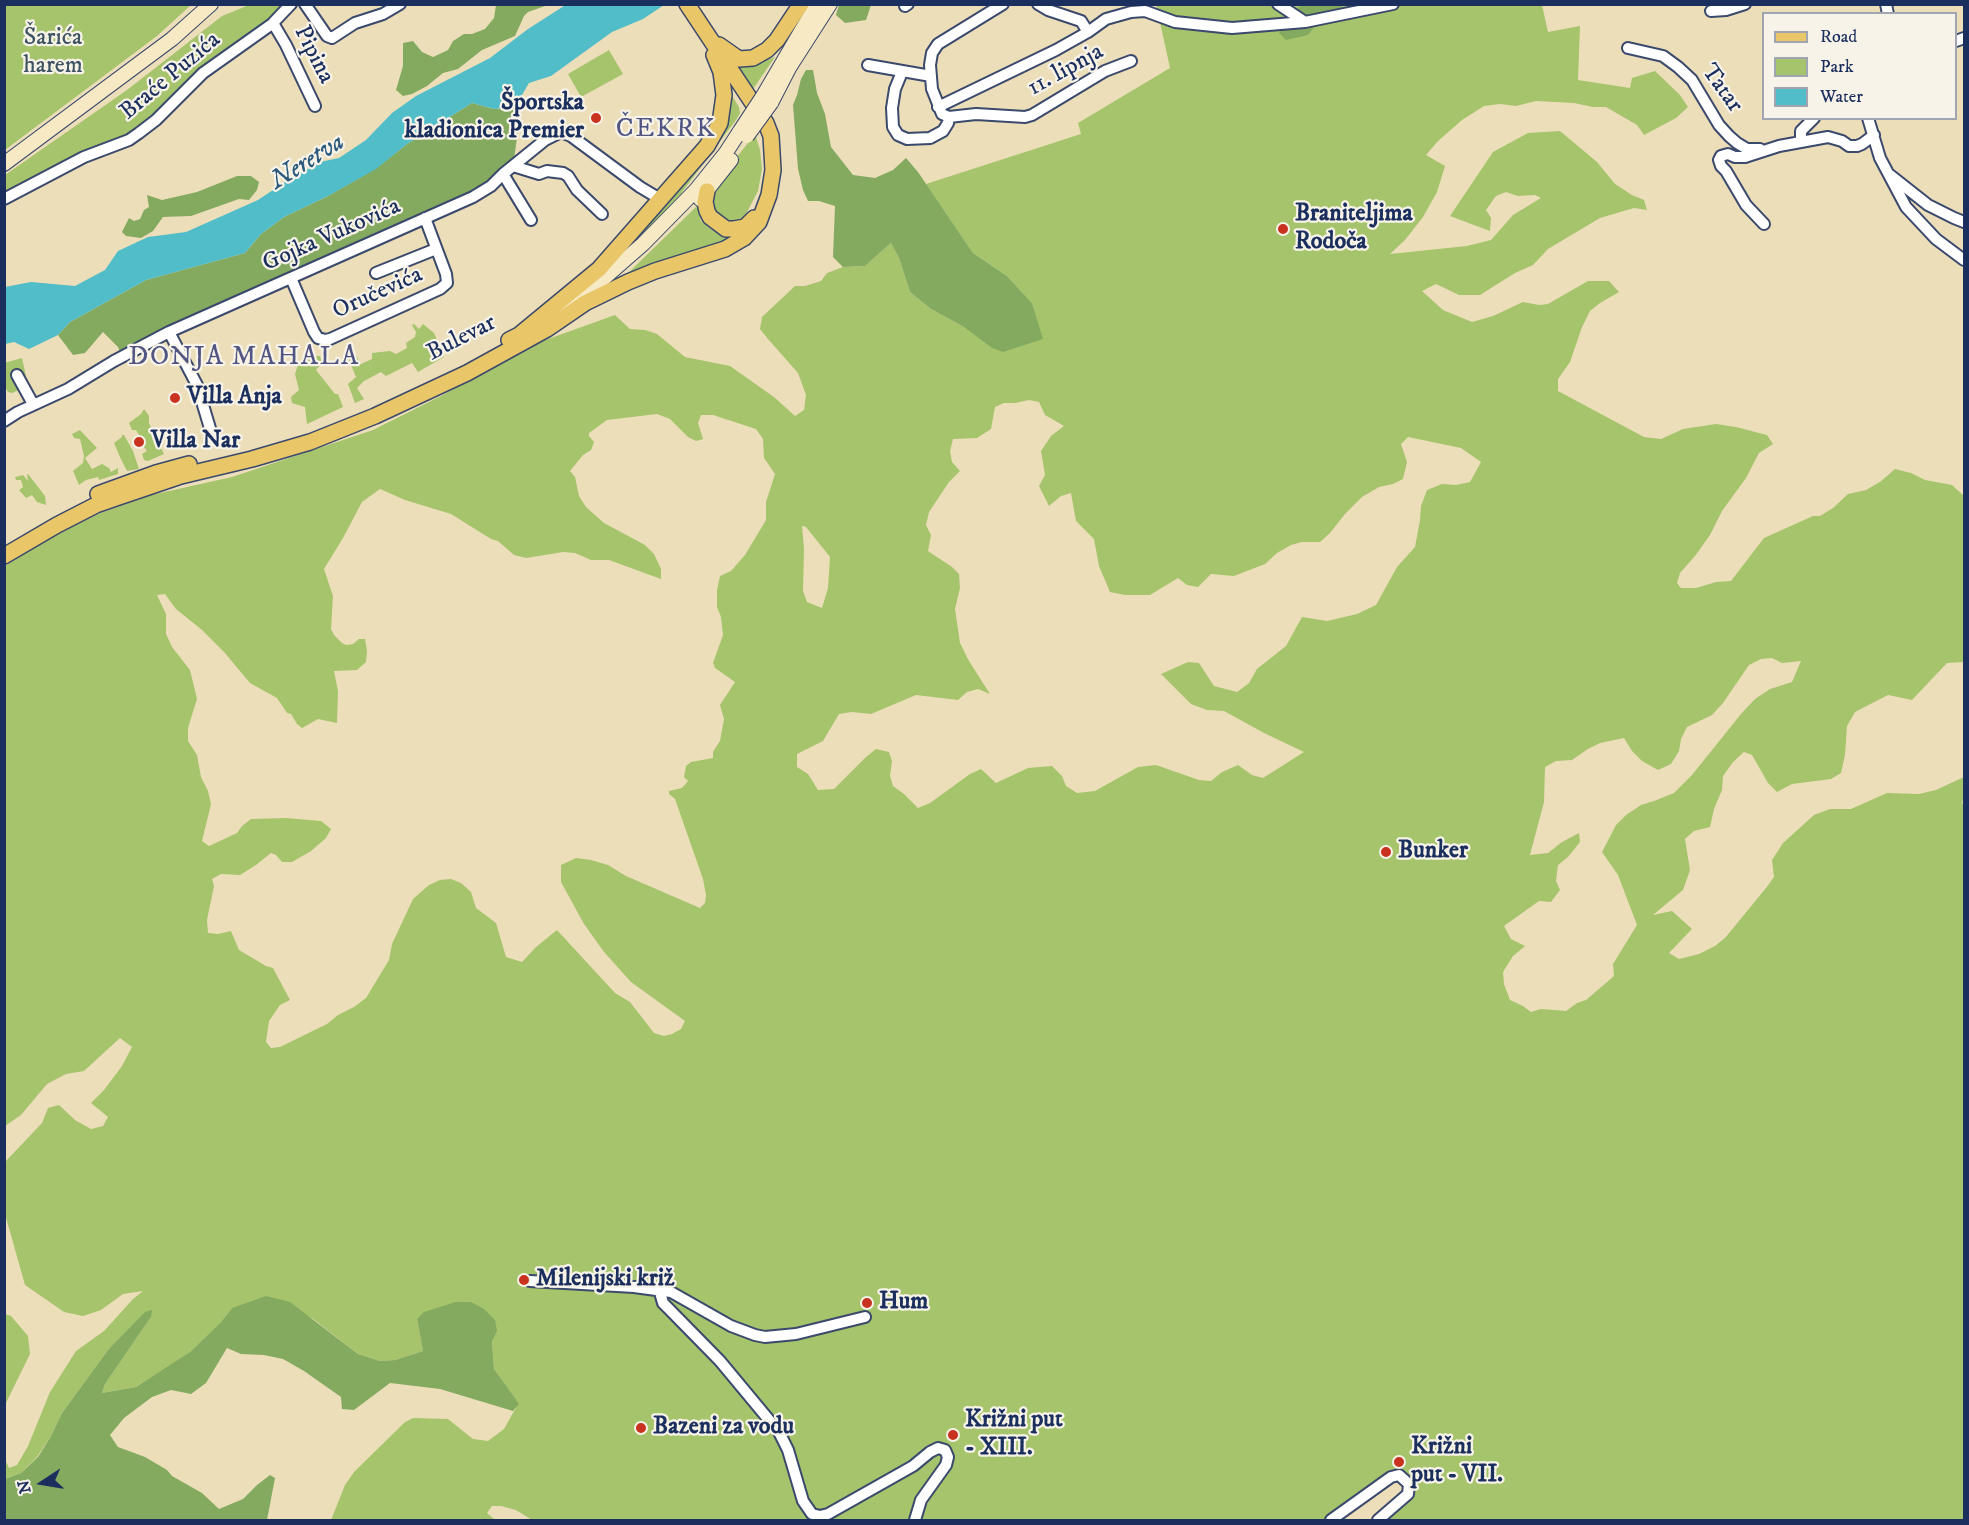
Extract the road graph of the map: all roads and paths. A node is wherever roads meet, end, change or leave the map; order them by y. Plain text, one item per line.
1 (211, 4) edge
2 (291, 4) edge
3 (305, 4) edge
4 (400, 4) edge
5 (687, 4) edge
6 (801, 4) edge
7 (817, 4) edge
8 (830, 4) edge
9 (1003, 4) edge
10 (1038, 4) edge
11 (1278, 4) edge
12 (1393, 4) edge
13 (1745, 4) edge
14 (1711, 11) dead end
15 (1305, 22) junction
16 (273, 23) junction
17 (1088, 32) junction
18 (709, 38) junction
19 (1629, 48) dead end
20 (1131, 61) dead end
21 (868, 65) dead end
22 (902, 72) junction
23 (931, 76) junction
24 (767, 99) junction
25 (315, 106) dead end
26 (938, 107) junction
27 (949, 117) junction
28 (1812, 120) edge
29 (1869, 120) edge
30 (744, 134) junction
31 (1874, 135) junction
32 (1801, 141) junction
33 (1779, 146) junction
34 (4, 164) edge
35 (513, 166) junction
36 (1887, 172) junction
37 (503, 174) junction
38 (708, 190) junction
39 (4, 199) edge
40 (660, 199) junction
41 (764, 207) junction
42 (602, 214) dead end
43 (424, 218) junction
44 (531, 220) dead end
45 (1965, 222) edge
46 (1764, 224) dead end
47 (436, 249) junction
48 (1965, 260) edge
49 (376, 273) dead end
50 (291, 278) junction
51 (585, 303) junction
52 (169, 332) junction
53 (519, 335) junction
54 (17, 375) dead end
55 (33, 404) junction
56 (4, 421) edge
57 (212, 435) dead end
58 (4, 544) edge
59 (4, 556) edge
60 (530, 1281) dead end
61 (659, 1289) junction
62 (865, 1317) dead end
63 (915, 1521) edge
64 (1331, 1521) edge
65 (1378, 1521) edge

1 - 34 main road
2 - 16 street, Braće Puzića
3 - 4 street
5 - 18 main road
6 - 18 main road
7 - 24 main road, Bulevar
8 - 24 main road
9 - 23 street
10 - 17 street, 11. lipnja
11 - 15 street
12 - 15 street, 11. lipnja
13 - 14 street
15 - 17 street, 11. lipnja
16 - 25 street, Pipina
16 - 39 street, Braće Puzića
17 - 26 street, 11. lipnja
18 - 40 main road
18 - 41 main road
19 - 33 street, Tatar
20 - 27 street, 11. lipnja
21 - 22 street
22 - 23 street
22 - 27 street
23 - 26 street
24 - 30 main road, Bulevar, bridge
26 - 27 street
28 - 32 street
29 - 31 street
30 - 38 main road
30 - 53 main road, Bulevar
31 - 32 street, Tatar
31 - 36 street
32 - 33 street, Tatar
33 - 46 street, Tatar
35 - 37 street, Gojka Vukovića
35 - 40 street, Gojka Vukovića
35 - 42 street
36 - 45 street
36 - 48 street
37 - 43 street, Gojka Vukovića
37 - 44 street
38 - 41 main road
38 - 51 main road
40 - 53 main road
41 - 51 main road
43 - 47 street, Oručevića
43 - 50 street, Gojka Vukovića
47 - 49 street, Oručevića
47 - 50 street, Oručevića
50 - 52 street, Gojka Vukovića
51 - 59 main road
52 - 55 street, Gojka Vukovića
52 - 57 street
53 - 58 main road, Bulevar
54 - 55 street
55 - 56 street, Gojka Vukovića
60 - 61 street
61 - 62 street
61 - 63 street
64 - 65 street

